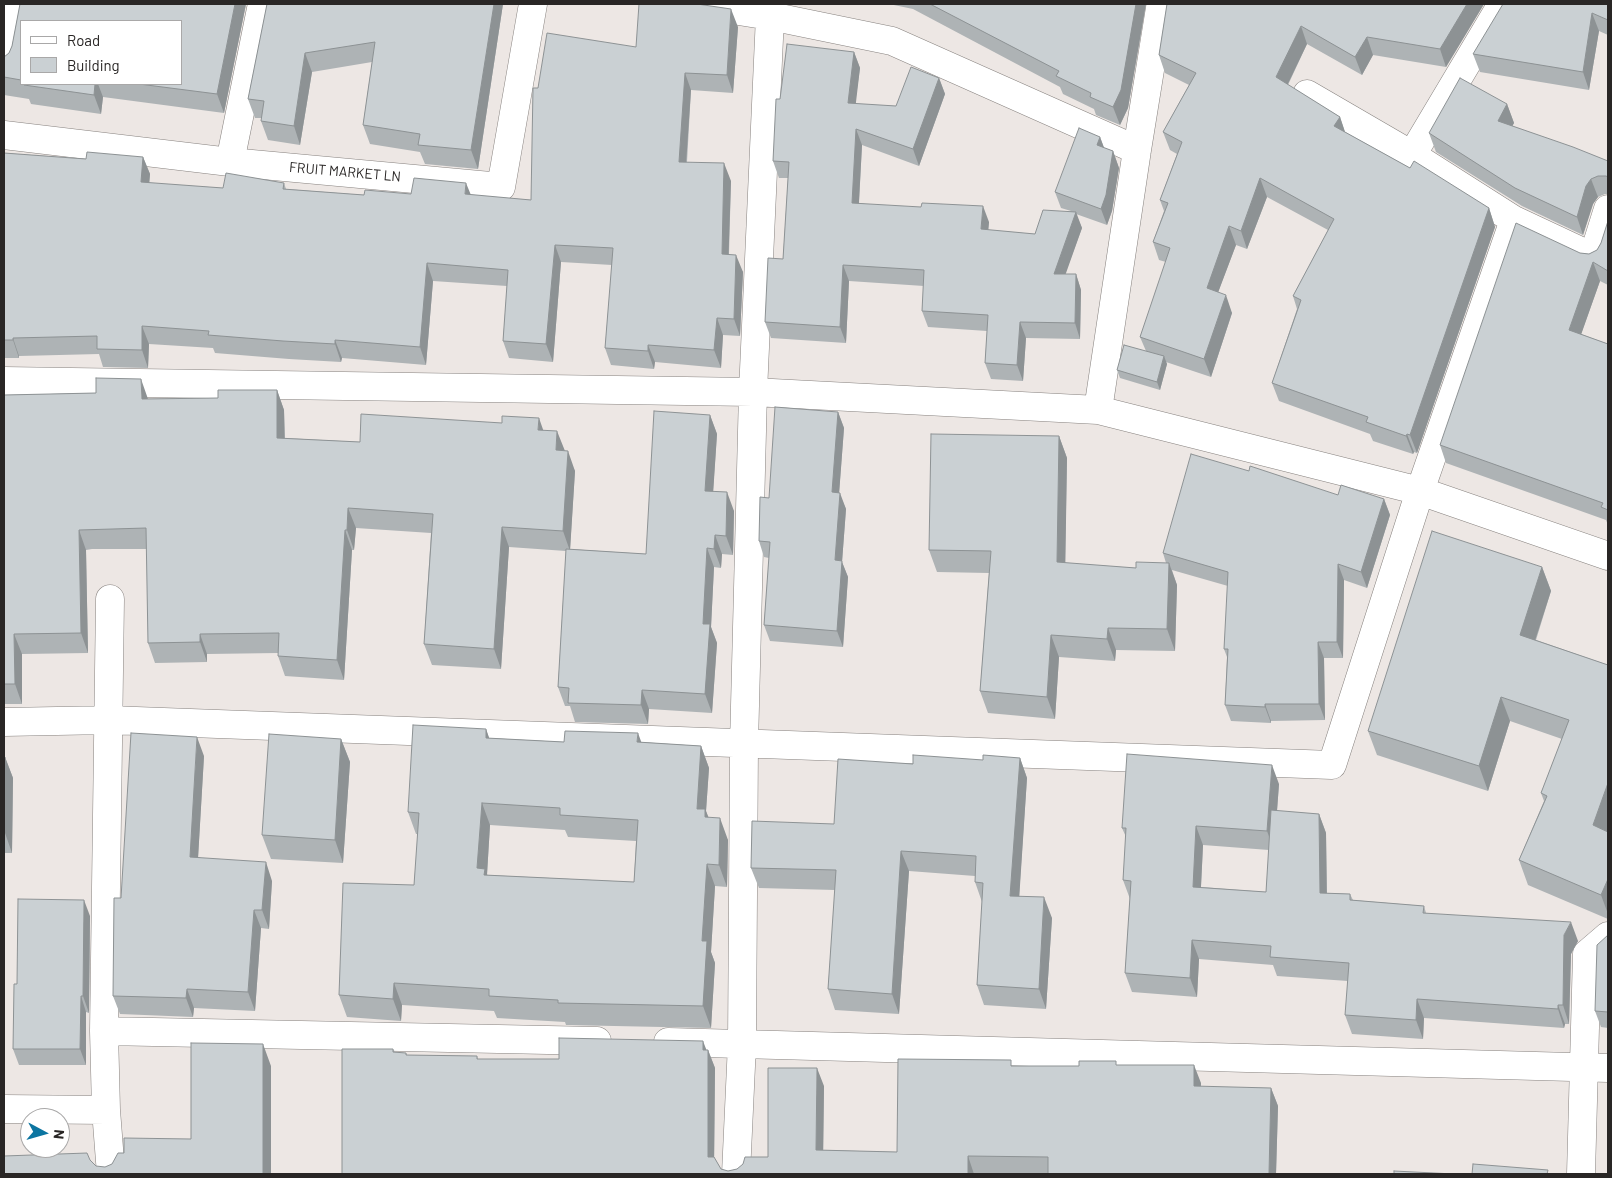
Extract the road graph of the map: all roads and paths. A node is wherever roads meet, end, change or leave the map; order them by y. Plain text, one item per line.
1 (14, 4) edge
2 (262, 4) edge
3 (533, 4) edge
4 (695, 4) edge
5 (1502, 4) edge
6 (1161, 5) edge
7 (770, 16) junction
8 (4, 62) edge
9 (1307, 94) edge
10 (4, 135) edge
11 (1136, 150) junction
12 (1412, 155) junction
13 (230, 162) junction
14 (1608, 209) edge
15 (1514, 220) junction
16 (4, 381) edge
17 (752, 392) junction
18 (1098, 410) junction
19 (1420, 491) junction
20 (1608, 556) edge
21 (110, 599) dead end
22 (109, 720) junction
23 (4, 722) edge
24 (744, 745) junction
25 (1608, 936) edge
26 (104, 1031) junction
27 (742, 1044) junction
28 (1596, 1068) edge
29 (4, 1109) edge
30 (106, 1110) junction
31 (111, 1174) edge
32 (736, 1174) edge
33 (1581, 1174) edge

1 - 8 street
2 - 13 street
3 - 13 street, FRUIT MARKET LN
4 - 7 street
5 - 12 street
6 - 11 street
7 - 11 street
7 - 17 street
9 - 12 street
10 - 13 street, FRUIT MARKET LN
11 - 18 street
12 - 15 street
14 - 15 street
15 - 19 street
16 - 17 street
17 - 18 street
17 - 24 street
18 - 19 street
19 - 20 street
19 - 24 street
21 - 22 street
22 - 23 street
22 - 24 street
22 - 26 street
24 - 27 street
25 - 28 street
26 - 27 street
26 - 30 street
27 - 28 street
27 - 32 street
28 - 33 street
29 - 30 street
30 - 31 street

